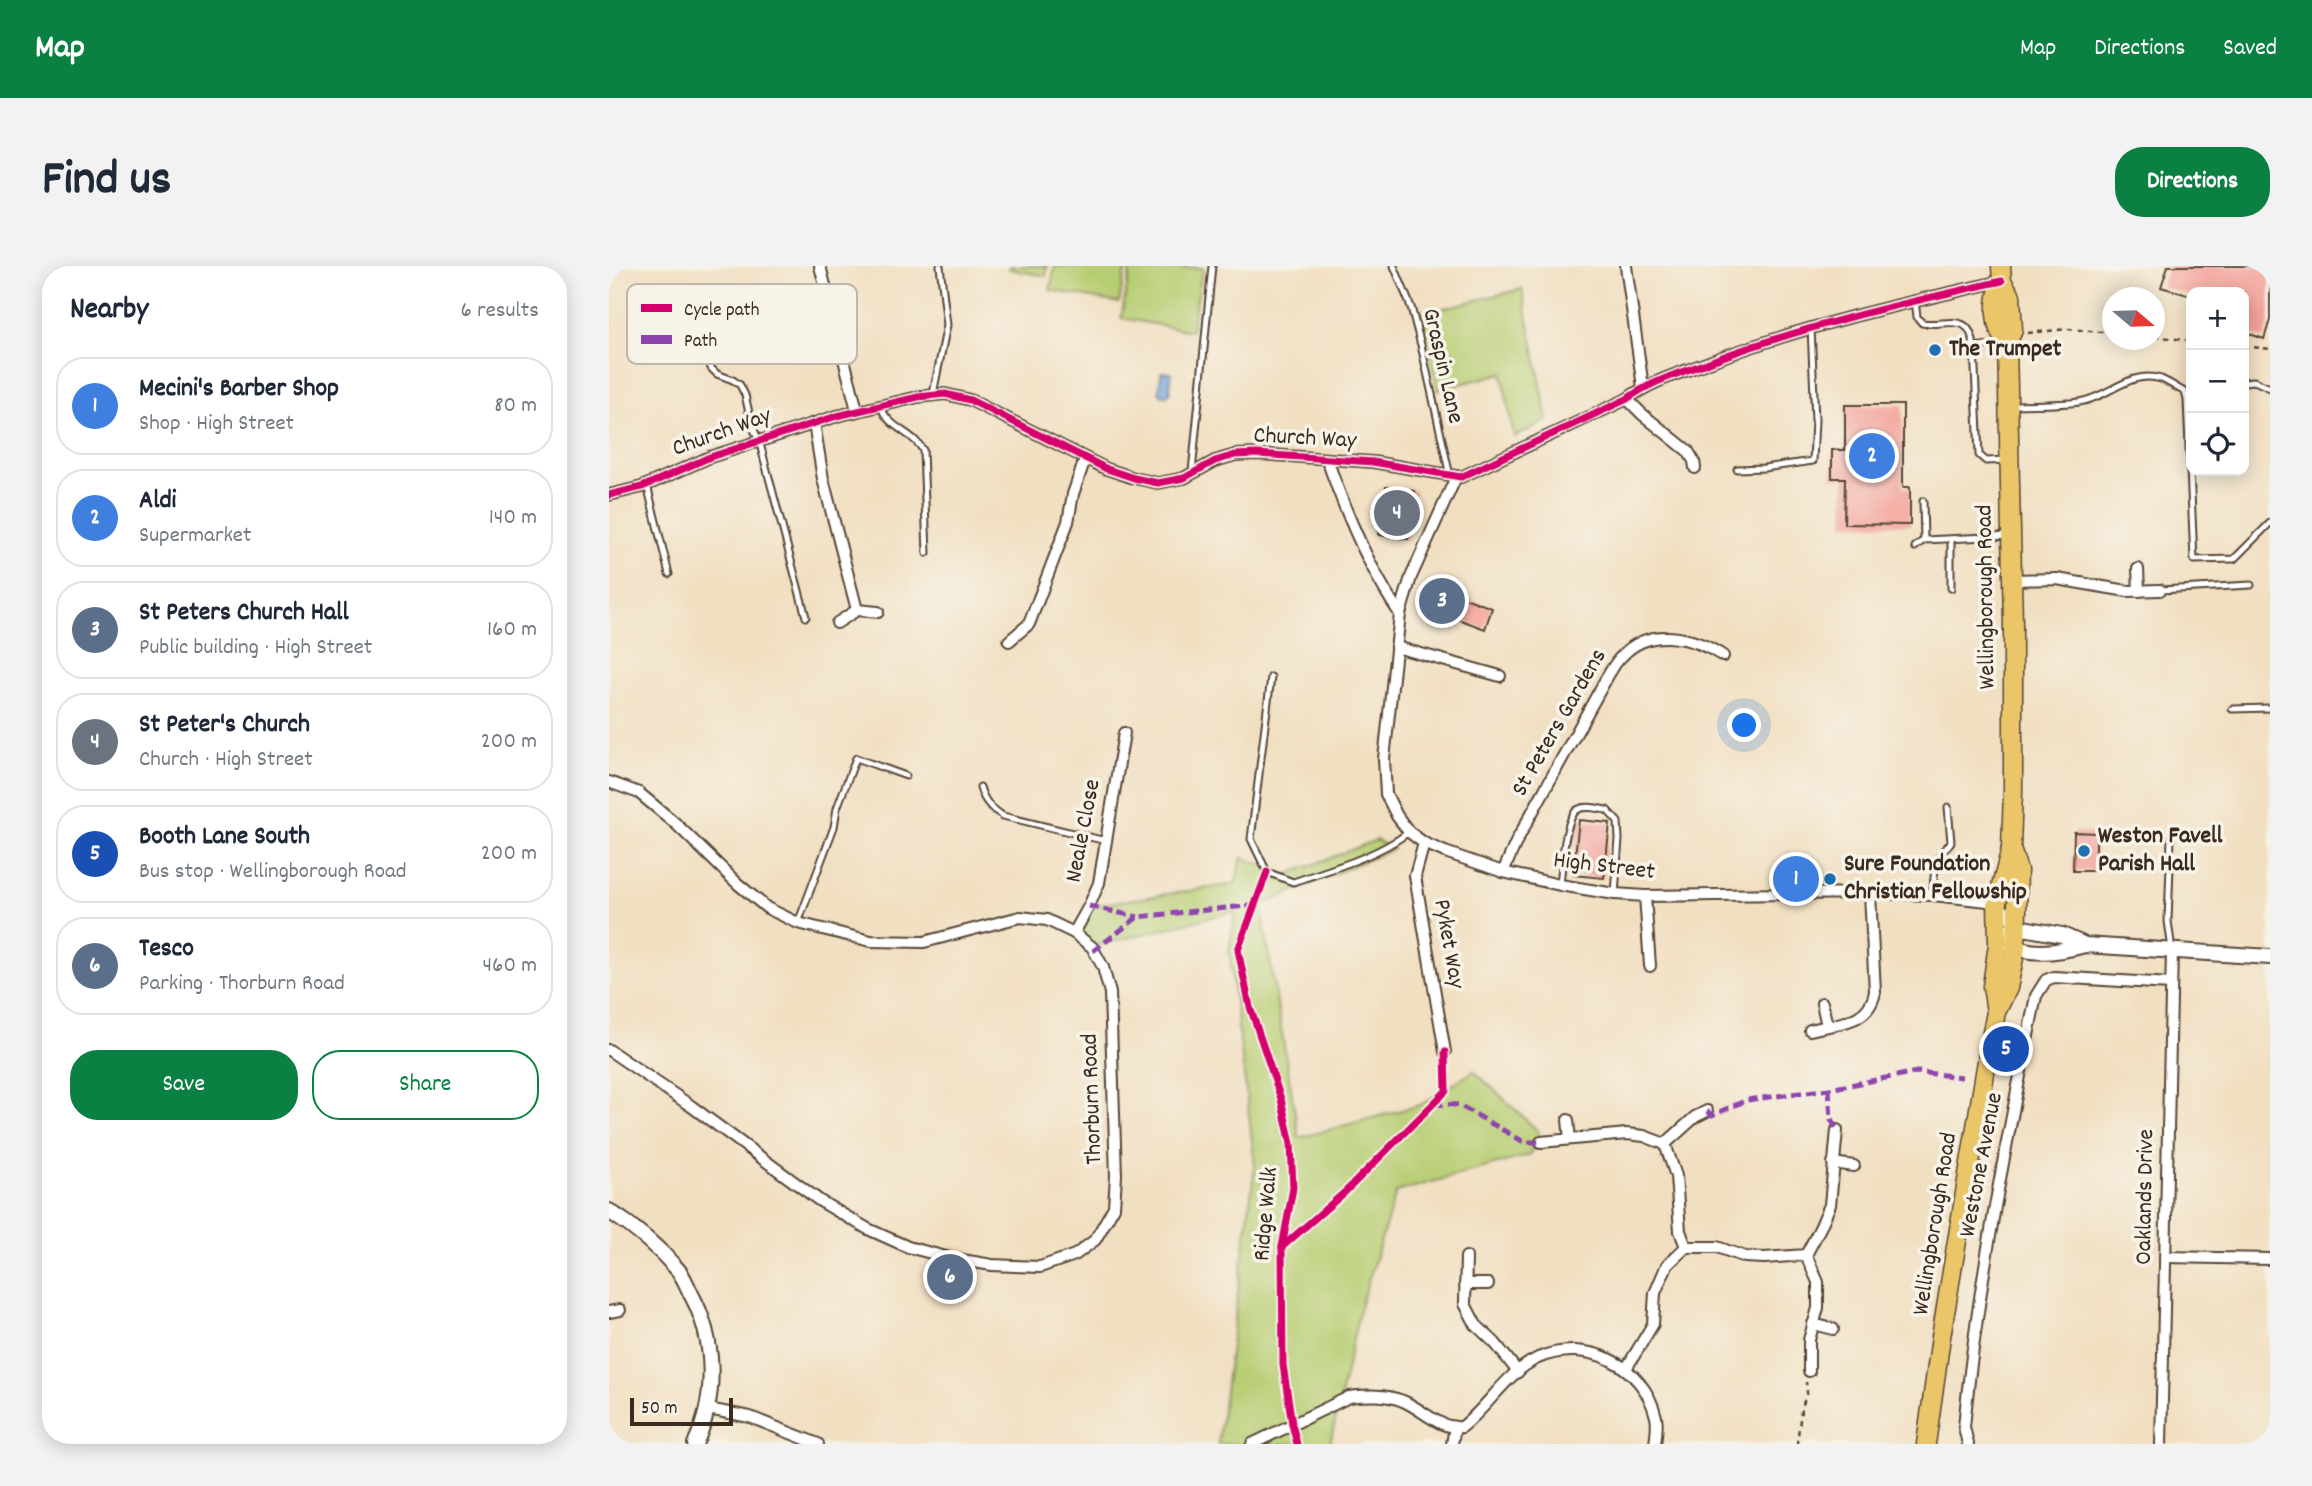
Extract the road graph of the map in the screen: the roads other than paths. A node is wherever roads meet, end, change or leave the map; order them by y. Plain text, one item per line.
1 (820, 266) edge
2 (940, 266) edge
3 (1212, 266) edge
4 (1394, 266) edge
5 (1626, 266) edge
6 (2001, 273) edge
7 (825, 284) edge
8 (1915, 300) junction
9 (1811, 327) junction
10 (2014, 339) junction
11 (1974, 347) junction
12 (710, 364) edge
13 (845, 364) edge
14 (2249, 382) edge
15 (1643, 387) junction
16 (2270, 388) edge
17 (2186, 391) edge
18 (933, 396) junction
19 (1627, 399) junction
20 (880, 405) junction
21 (2010, 405) junction
22 (857, 410) junction
23 (2188, 413) edge
24 (814, 424) junction
25 (759, 440) junction
26 (1085, 459) junction
27 (1327, 459) junction
28 (2010, 459) junction
29 (1695, 468) dead end
30 (1737, 469) dead end
31 (1192, 472) junction
32 (1453, 477) junction
33 (647, 485) junction
34 (609, 495) edge
35 (1923, 501) dead end
36 (2270, 523) edge
37 (2011, 536) junction
38 (1924, 540) junction
39 (1951, 540) junction
40 (1915, 547) dead end
41 (927, 554) dead end
42 (2138, 569) dead end
43 (669, 574) dead end
44 (2012, 580) junction
45 (2251, 585) dead end
46 (1951, 588) dead end
47 (2160, 590) joint
48 (2139, 591) junction
49 (857, 610) junction
50 (878, 612) dead end
51 (1400, 614) junction
52 (806, 617) dead end
53 (837, 623) dead end
54 (1009, 641) dead end
55 (1396, 647) junction
56 (1723, 656) dead end
57 (1500, 676) dead end
58 (1271, 677) dead end
59 (2270, 708) edge
60 (2232, 709) dead end
61 (1124, 733) dead end
62 (906, 776) dead end
63 (609, 782) edge
64 (980, 787) dead end
65 (1948, 807) dead end
66 (1409, 832) junction
67 (2171, 838) dead end
68 (1106, 841) junction
69 (1424, 843) junction
70 (2011, 849) junction
71 (1503, 872) junction
72 (1560, 885) junction
73 (1870, 893) junction
74 (1615, 894) junction
75 (1933, 895) junction
76 (1645, 896) junction
77 (1997, 902) junction
78 (798, 923) junction
79 (2018, 927) junction
80 (1074, 933) junction
81 (1998, 934) junction
82 (2085, 945) junction
83 (2016, 948) junction
84 (2172, 951) junction
85 (2270, 957) edge
86 (1650, 966) dead end
87 (2171, 984) junction
88 (1822, 1003) dead end
89 (1996, 1012) junction
90 (1827, 1026) junction
91 (1810, 1030) dead end
92 (609, 1050) edge
93 (1445, 1052) dead end
94 (1707, 1111) dead end
95 (1568, 1120) dead end
96 (1837, 1130) dead end
97 (1570, 1139) junction
98 (1541, 1142) dead end
99 (1665, 1144) junction
100 (1833, 1163) junction
101 (1854, 1166) dead end
102 (609, 1211) edge
103 (1686, 1247) junction
104 (1806, 1255) junction
105 (1466, 1257) dead end
106 (2165, 1257) junction
107 (2270, 1259) edge
108 (1465, 1283) junction
109 (1488, 1284) dead end
110 (1812, 1324) junction
111 (1833, 1329) dead end
112 (1626, 1369) junction
113 (1518, 1371) junction
114 (1809, 1371) road end
115 (708, 1409) junction
116 (1455, 1427) junction
117 (695, 1444) edge
118 (818, 1444) edge
119 (1252, 1444) edge
120 (1452, 1444) edge
121 (1655, 1444) edge
122 (1926, 1444) edge
123 (1968, 1444) edge
124 (2161, 1444) edge

1 - 7 street
2 - 18 lane
3 - 31 lane
4 - 32 lane, Graspin Lane
5 - 15 street
6 - 8 street
6 - 10 main road, Wellingborough Road
8 - 9 street
8 - 11 lane
9 - 15 street
9 - 30 lane
10 - 11 lane
10 - 21 main road, Wellingborough Road
11 - 28 lane
12 - 25 lane
13 - 22 street
14 - 16 lane
15 - 19 street
17 - 21 lane
18 - 20 street, Church Way
18 - 26 street, Church Way
19 - 29 street
19 - 32 street
20 - 22 street, Church Way
20 - 41 lane
21 - 28 main road, Wellingborough Road
22 - 24 street, Church Way
23 - 36 lane
24 - 25 street, Church Way
24 - 49 street
25 - 33 street, Church Way
25 - 52 lane
26 - 31 street, Church Way
26 - 54 street
27 - 31 street, Church Way
27 - 32 street, Church Way
27 - 51 street
28 - 37 main road, Wellingborough Road
32 - 51 street, High Street
33 - 34 street, Church Way
33 - 43 lane
35 - 38 lane
37 - 39 lane
37 - 44 main road, Wellingborough Road
38 - 39 lane
38 - 40 lane
39 - 46 lane
42 - 48 street
44 - 48 street
44 - 70 main road, Wellingborough Road
45 - 47 lane
47 - 48 street
49 - 50 street
49 - 53 street
51 - 55 street, High Street
55 - 57 street
55 - 66 street, High Street
56 - 71 street, St Peters Gardens
58 - 66 lane
59 - 60 lane
61 - 68 street, Neale Close
62 - 78 lane
63 - 78 street, Thorburn Road
64 - 68 lane
65 - 75 lane
66 - 69 street, High Street
67 - 84 lane
68 - 80 street, Neale Close
69 - 71 street, High Street
69 - 93 street, Pyket Way
70 - 77 main road, Wellingborough Road
70 - 79 main road, Wellingborough Road
71 - 72 street, High Street
72 - 74 street, High Street
72 - 74 lane
73 - 75 street, High Street
73 - 76 street, High Street
73 - 90 street
74 - 76 street, High Street
75 - 77 street, High Street
76 - 86 street
77 - 79 street
77 - 81 main road, Wellingborough Road
78 - 80 street, Thorburn Road
79 - 81 street
79 - 82 street
79 - 83 main road, Wellingborough Road
80 - 92 street, Thorburn Road
81 - 83 street
81 - 89 main road, Wellingborough Road
82 - 83 street
82 - 84 street
83 - 89 main road, Wellingborough Road
84 - 85 street
84 - 87 street, Oaklands Drive
87 - 106 street, Oaklands Drive
87 - 123 street, Westone Avenue
88 - 90 street
89 - 122 main road, Wellingborough Road
90 - 91 street
94 - 99 street
95 - 97 street
96 - 100 street
97 - 98 street
97 - 99 street
99 - 103 street
100 - 101 street
100 - 104 street
102 - 115 street
103 - 104 street
103 - 112 street
104 - 110 street
105 - 108 street
106 - 107 street
106 - 124 street, Oaklands Drive
108 - 109 street
108 - 113 street
110 - 111 street
110 - 114 street
112 - 113 street
112 - 121 street
113 - 116 street
115 - 117 street
115 - 118 street
116 - 119 street
116 - 120 street

